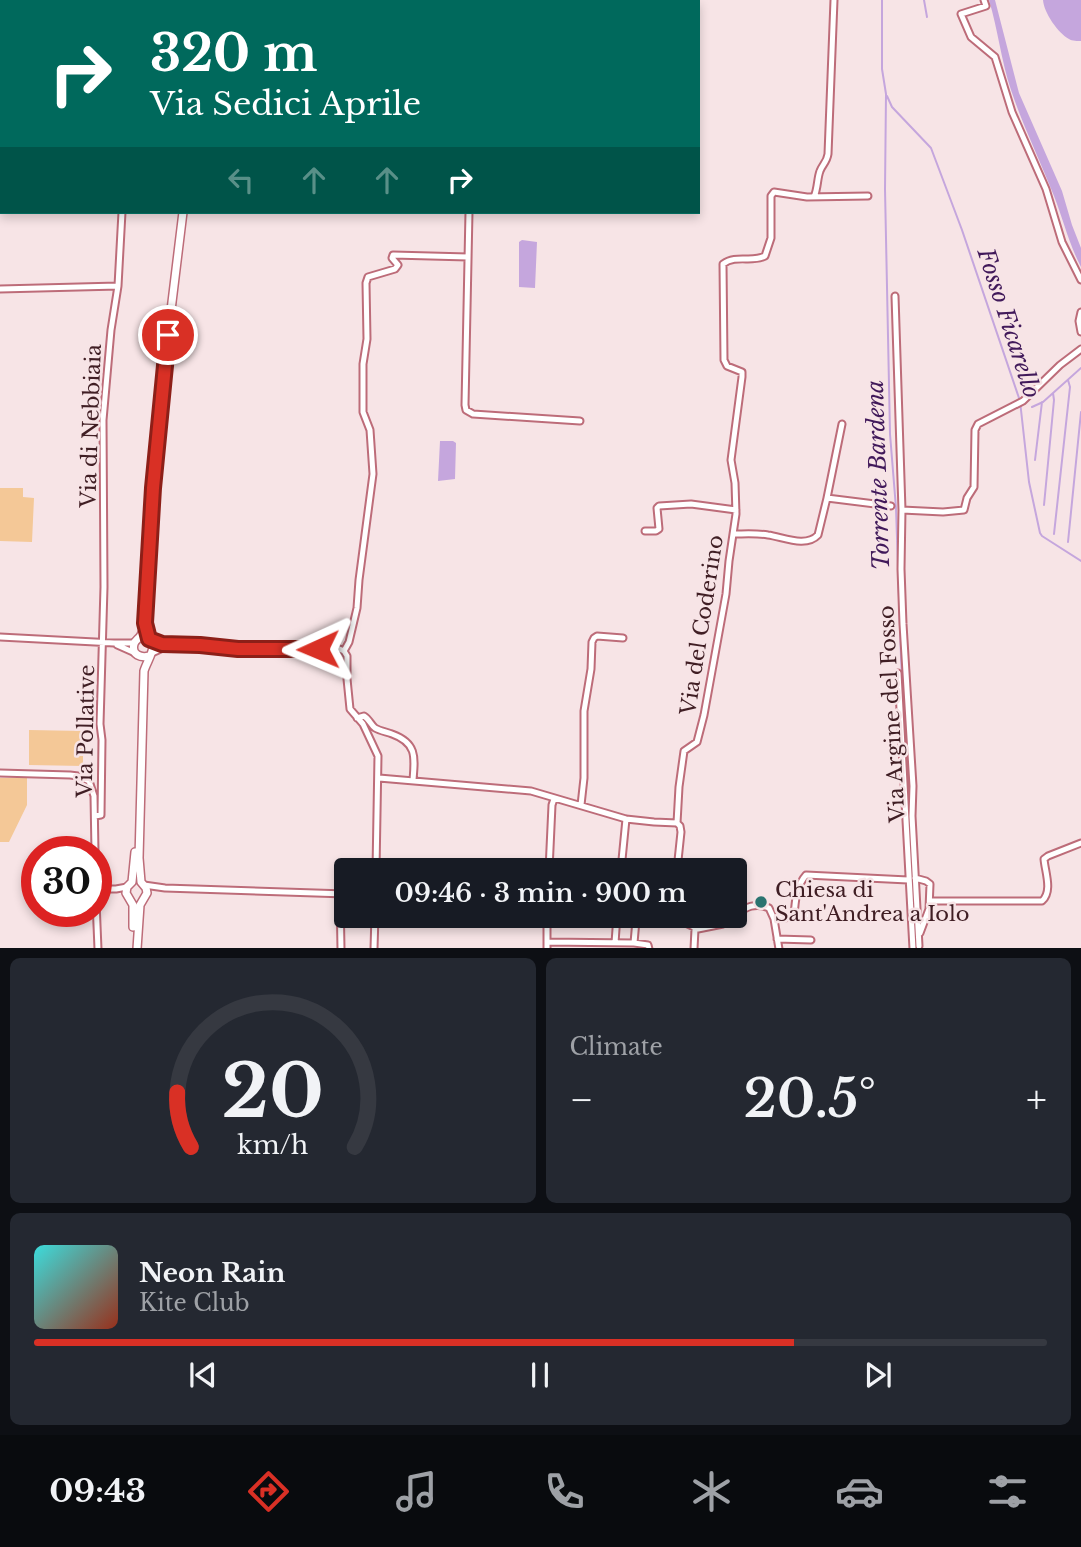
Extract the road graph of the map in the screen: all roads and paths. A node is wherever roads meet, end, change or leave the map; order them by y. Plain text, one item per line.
1 (834, 0) edge
2 (984, 0) edge
3 (868, 196) dead end
4 (814, 197) junction
5 (122, 214) edge
6 (183, 214) edge
7 (469, 214) edge
8 (468, 257) junction
9 (1081, 280) edge
10 (118, 286) junction
11 (0, 289) edge
12 (895, 296) dead end
13 (1081, 313) edge
14 (1081, 332) edge
15 (1081, 349) edge
16 (580, 421) dead end
17 (842, 424) dead end
18 (827, 498) junction
19 (891, 506) dead end
20 (736, 510) junction
21 (902, 510) junction
22 (645, 531) dead end
23 (733, 534) junction
24 (145, 623) junction
25 (0, 637) edge
26 (623, 638) dead end
27 (137, 640) junction
28 (151, 640) junction
29 (102, 642) junction
30 (114, 643) junction
31 (173, 643) junction
32 (344, 651) junction
33 (137, 655) junction
34 (150, 655) junction
35 (898, 673) dead end
36 (357, 718) junction
37 (0, 774) edge
38 (379, 779) junction
39 (413, 780) junction
40 (554, 799) junction
41 (581, 806) junction
42 (95, 816) junction
43 (626, 819) junction
44 (677, 823) junction
45 (95, 836) edge
46 (1081, 843) edge
47 (376, 858) edge
48 (550, 858) edge
49 (622, 858) edge
50 (678, 858) edge
51 (915, 878) junction
52 (908, 880) junction
53 (143, 883) junction
54 (128, 887) junction
55 (166, 888) junction
56 (112, 889) edge
57 (334, 893) edge
58 (144, 898) junction
59 (132, 901) junction
60 (930, 901) junction
61 (747, 906) edge
62 (810, 915) dead end
63 (794, 917) junction
64 (774, 919) junction
65 (97, 927) edge
66 (342, 928) edge
67 (375, 928) edge
68 (616, 928) edge
69 (636, 928) edge
70 (701, 928) edge
71 (695, 929) joint
72 (777, 939) junction
73 (811, 940) dead end
74 (615, 943) junction
75 (634, 943) junction
76 (547, 945) edge
77 (607, 946) edge
78 (98, 948) edge
79 (135, 948) edge
80 (341, 948) edge
81 (374, 948) edge
82 (649, 948) edge
83 (694, 948) edge
84 (779, 948) edge
85 (917, 948) edge

1 - 4 street
2 - 9 street
3 - 4 street
4 - 20 street, Via del Coderino
5 - 10 street, Via di Nebbiaia
6 - 24 main road
7 - 8 street
8 - 16 street
8 - 32 street
10 - 11 street
10 - 29 street, Via di Nebbiaia
12 - 21 street, Via Argine del Fosso
13 - 14 street
15 - 21 street
17 - 18 street
18 - 19 street
18 - 23 street
20 - 22 street, Via del Coderino
20 - 23 street, Via del Coderino
21 - 51 street, Via Argine del Fosso
23 - 44 street, Via del Coderino
24 - 27 main road
24 - 28 main road
25 - 29 street
26 - 41 street
27 - 28 main road
27 - 30 street
27 - 33 main road
28 - 31 street
28 - 34 main road
29 - 30 street
29 - 42 street, Via Pollative
30 - 33 street
31 - 32 street
31 - 34 street
32 - 36 street
33 - 34 main road
33 - 54 main road
34 - 53 main road
35 - 52 street
36 - 38 street
36 - 39 street
37 - 42 street, Via Pollative
38 - 39 street
38 - 47 street
39 - 40 street
40 - 41 street
40 - 48 street
41 - 43 street
42 - 45 street, Via Pollative
43 - 44 street
43 - 49 street
44 - 50 street, Via del Coderino
46 - 60 street
51 - 60 street
51 - 85 street, Via Argine del Fosso
52 - 63 street
52 - 85 street
53 - 54 main road
53 - 55 street
53 - 58 main road
54 - 56 street
54 - 59 main road
55 - 57 street
55 - 58 street
58 - 59 main road
58 - 79 main road
59 - 79 main road
60 - 85 street
61 - 64 street
62 - 63 street
63 - 64 street
64 - 72 street
65 - 78 street
66 - 80 street
67 - 81 street
68 - 74 street
69 - 75 street
70 - 71 street
71 - 83 street
72 - 73 street
72 - 84 street
74 - 75 street
74 - 77 street
75 - 82 street
76 - 77 street

